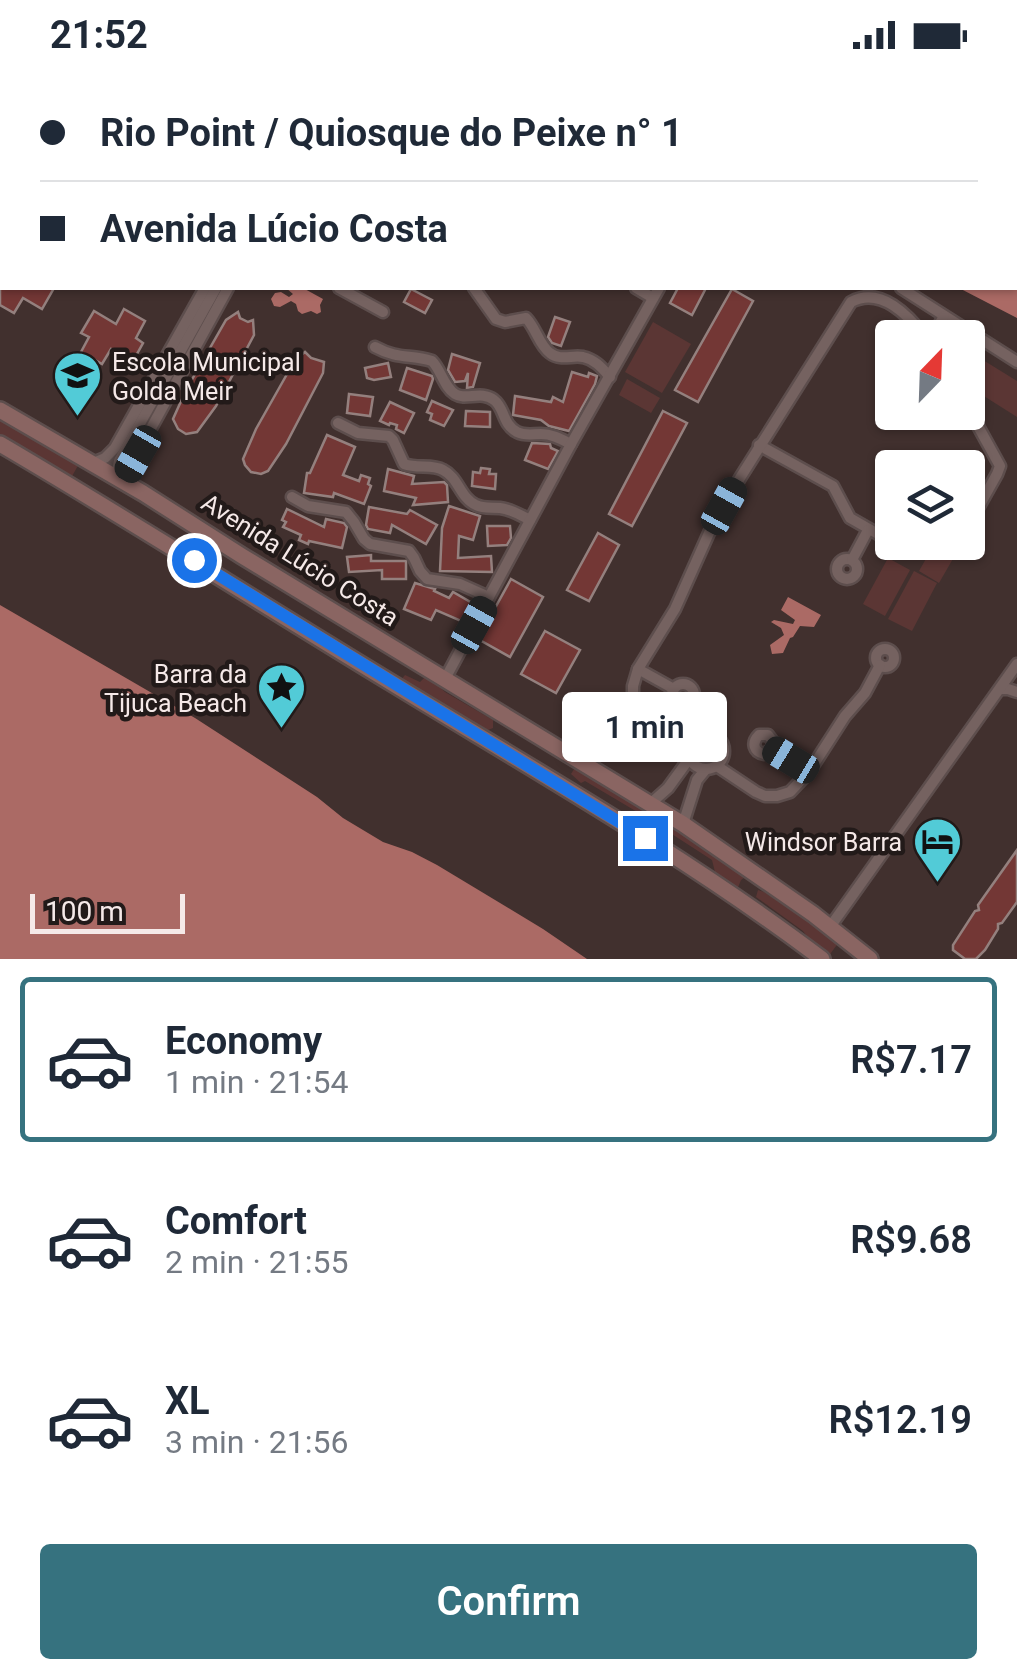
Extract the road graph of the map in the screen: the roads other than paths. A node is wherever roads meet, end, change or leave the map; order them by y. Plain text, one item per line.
1 (203, 290) edge
2 (215, 290) edge
3 (227, 290) edge
4 (343, 290) edge
5 (475, 290) edge
6 (904, 290) edge
7 (656, 293) edge
8 (932, 308) junction
9 (383, 312) dead end
10 (944, 316) junction
11 (910, 320) edge
12 (929, 320) edge
13 (940, 320) edge
14 (375, 348) dead end
15 (1017, 362) edge
16 (610, 377) junction
17 (0, 410) edge
18 (338, 423) dead end
19 (980, 430) edge
20 (0, 444) edge
21 (571, 444) junction
22 (759, 445) junction
23 (93, 463) junction
24 (119, 479) junction
25 (985, 494) edge
26 (292, 497) dead end
27 (530, 520) junction
28 (868, 530) junction
29 (875, 533) edge
30 (852, 560) dead end
31 (489, 597) junction
32 (880, 666) dead end
33 (1017, 666) edge
34 (638, 669) junction
35 (445, 679) junction
36 (674, 688) dead end
37 (1000, 689) junction
38 (1017, 692) edge
39 (499, 712) junction
40 (449, 717) junction
41 (688, 746) junction
42 (772, 750) dead end
43 (689, 759) junction
44 (712, 767) junction
45 (809, 772) junction
46 (650, 804) junction
47 (682, 824) junction
48 (813, 914) junction
49 (830, 927) junction
50 (783, 930) junction
51 (822, 959) edge
52 (870, 959) edge

1 - 23 street
2 - 24 street
3 - 24 street
4 - 9 street
5 - 16 street
6 - 8 street
7 - 16 street
8 - 10 street
8 - 12 street
10 - 13 street
10 - 15 street
11 - 22 street
14 - 21 street
16 - 21 street
17 - 23 main road, Avenida Lúcio Costa
18 - 27 street
19 - 25 street
20 - 40 main road
21 - 27 street
22 - 28 street
22 - 34 street
23 - 24 main road, Avenida Lúcio Costa
24 - 35 main road, Avenida Lúcio Costa
26 - 31 street
27 - 31 street
28 - 29 street
28 - 30 street
31 - 35 street
32 - 45 street
33 - 37 street
34 - 36 street
34 - 41 street
35 - 39 main road, Avenida Lúcio Costa
37 - 38 street
37 - 49 street
39 - 40 main road
39 - 46 main road, Avenida Lúcio Costa
40 - 50 main road
41 - 43 street
41 - 44 street
42 - 45 street
43 - 44 street
43 - 46 street
44 - 45 street
44 - 47 street
46 - 47 main road, Avenida Lúcio Costa
47 - 48 main road, Avenida Lúcio Costa
48 - 49 main road, Avenida Lúcio Costa
48 - 50 main road
49 - 52 main road, Avenida Lúcio Costa
50 - 51 main road

